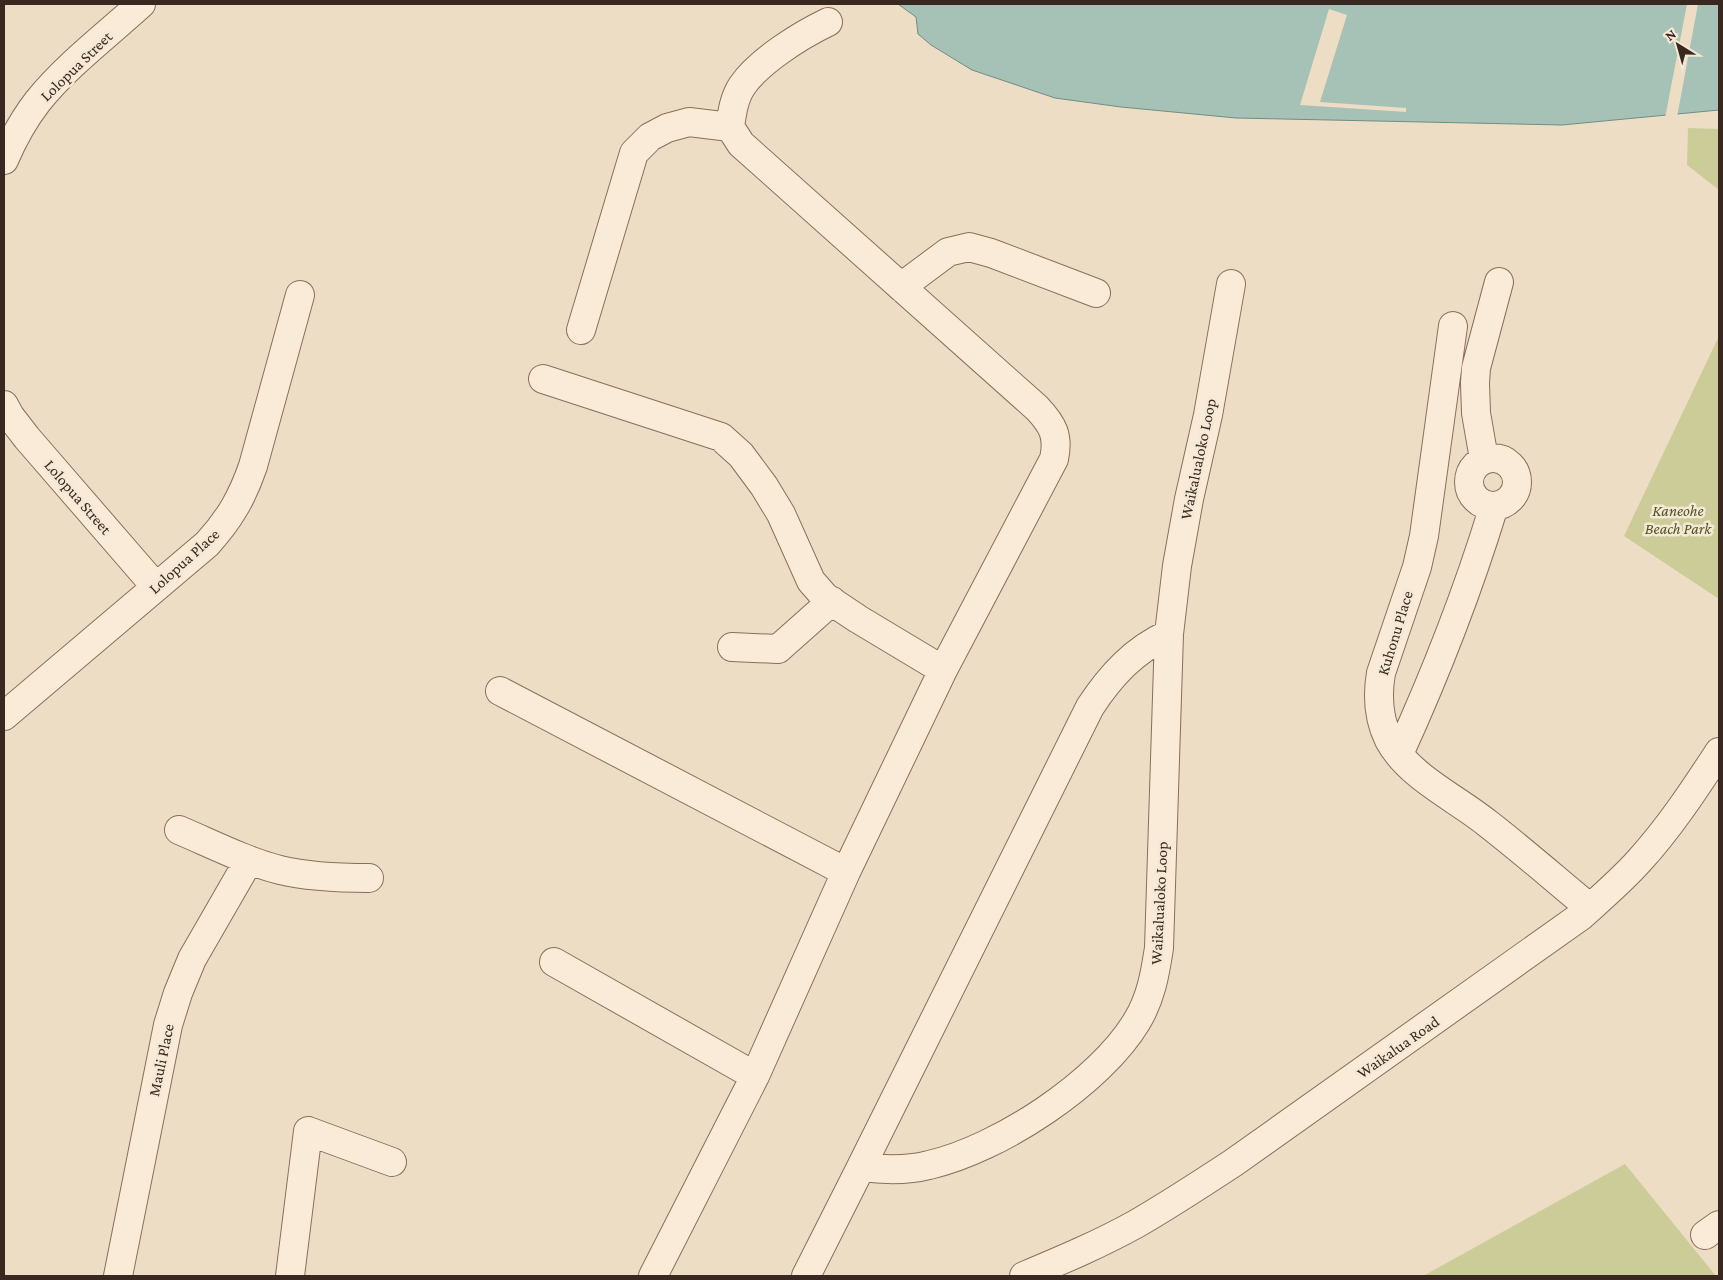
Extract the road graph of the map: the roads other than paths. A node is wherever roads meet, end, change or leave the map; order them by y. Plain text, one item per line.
1 (141, 4) edge
2 (828, 22) dead end
3 (730, 127) junction
4 (4, 160) edge
5 (1499, 282) dead end
6 (1231, 284) dead end
7 (901, 287) junction
8 (1096, 292) dead end
9 (300, 295) dead end
10 (1453, 326) dead end
11 (581, 330) dead end
12 (543, 379) dead end
13 (4, 404) edge
14 (156, 587) junction
15 (832, 601) junction
16 (1169, 634) junction
17 (732, 647) dead end
18 (943, 670) junction
19 (500, 691) dead end
20 (4, 716) edge
21 (1719, 752) edge
22 (1398, 754) junction
23 (179, 830) dead end
24 (249, 860) junction
25 (846, 872) junction
26 (369, 878) dead end
27 (1590, 908) junction
28 (554, 962) dead end
29 (755, 1076) junction
30 (392, 1162) dead end
31 (861, 1167) junction
32 (118, 1276) edge
33 (290, 1276) edge
34 (653, 1276) edge
35 (806, 1276) edge
36 (1024, 1276) edge

1 - 4 street, Lolopua Street
2 - 3 street
3 - 7 street
3 - 11 street
5 - 22 street
6 - 16 street, Waikalualoko Loop
7 - 8 street
7 - 18 street
9 - 14 street, Lolopua Place
10 - 22 street, Kuhonu Place
12 - 15 street
13 - 14 street, Lolopua Street
14 - 20 street, Lolopua Place
15 - 17 street
15 - 18 street
16 - 31 street
16 - 31 street, Waikalualoko Loop
18 - 25 street
19 - 25 street
21 - 27 street, Waikalua Road
22 - 27 street, Kuhonu Place
23 - 24 street
24 - 26 street
24 - 32 street, Mauli Place
25 - 29 street
27 - 36 street, Waikalua Road
28 - 29 street
29 - 34 street
30 - 33 street
31 - 35 street

